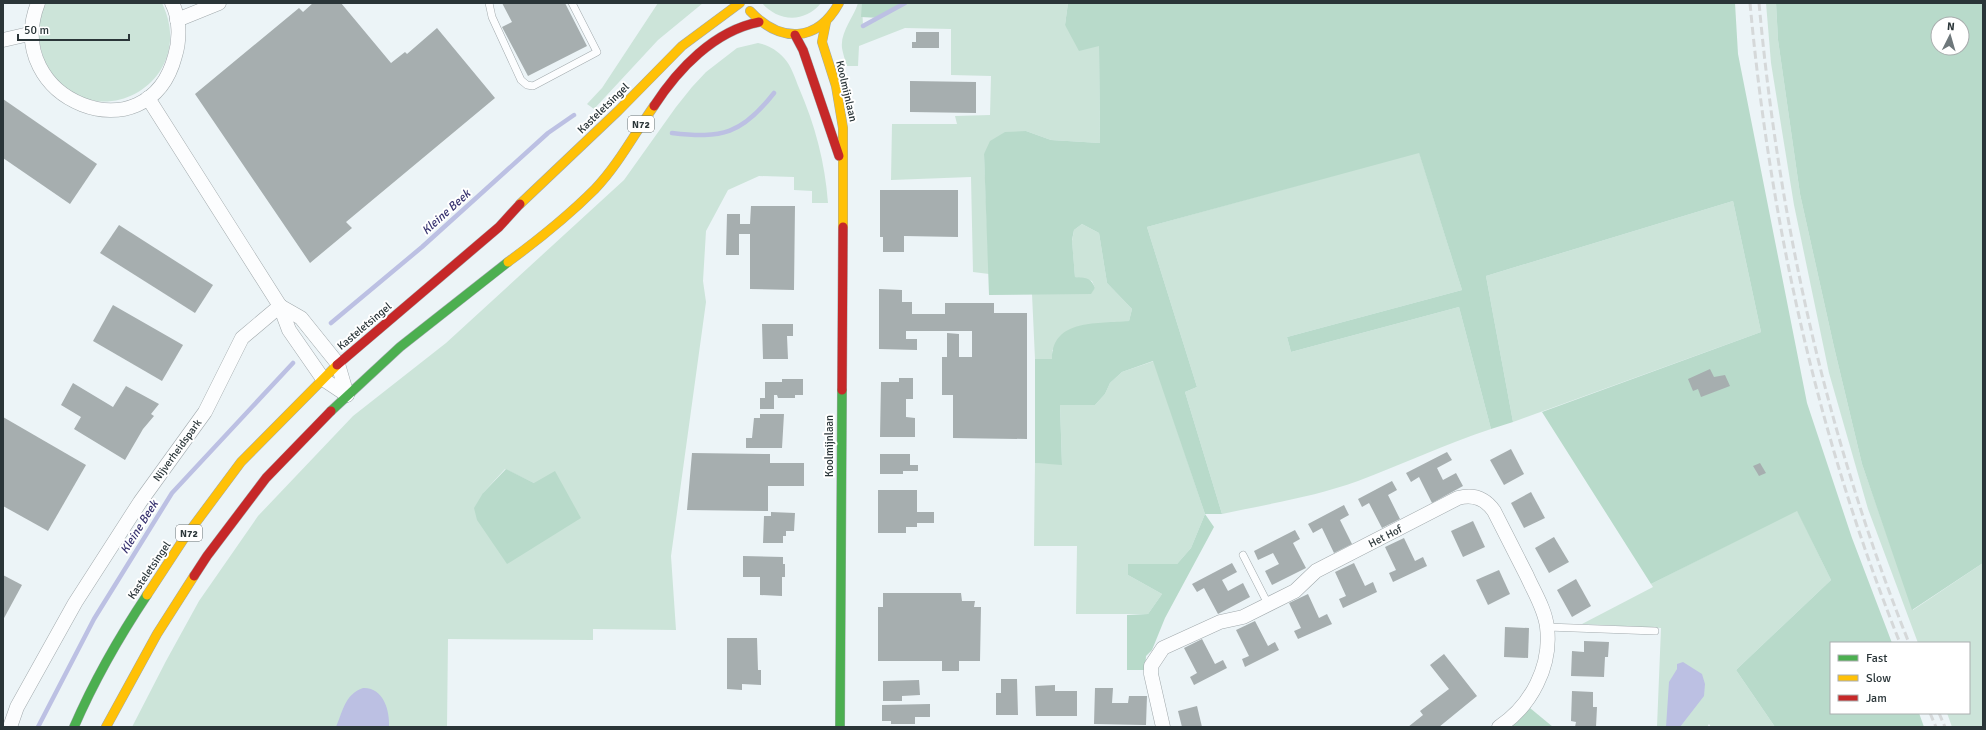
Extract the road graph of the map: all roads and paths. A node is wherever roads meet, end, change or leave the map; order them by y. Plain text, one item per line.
1 (38, 3) edge
2 (172, 3) edge
3 (218, 3) edge
4 (489, 3) edge
5 (572, 3) edge
6 (740, 3) edge
7 (746, 3) edge
8 (839, 3) edge
9 (177, 20) junction
10 (759, 22) junction
11 (826, 22) junction
12 (29, 34) junction
13 (795, 35) junction
14 (3, 40) edge
15 (148, 98) junction
16 (842, 165) junction
17 (280, 306) junction
18 (338, 364) junction
19 (323, 379) junction
20 (347, 395) junction
21 (1243, 555) dead end
22 (1268, 604) junction
23 (1547, 627) junction
24 (1655, 631) dead end
25 (10, 727) edge
26 (74, 727) edge
27 (106, 727) edge
28 (840, 727) edge
29 (1163, 727) edge
30 (1499, 727) edge

1 - 12 street
2 - 9 street
3 - 9 street
4 - 5 lane
6 - 18 main road, Kasteletsingel / N72
7 - 10 main road
8 - 11 main road
9 - 15 street
10 - 13 main road
10 - 20 main road, N72
11 - 13 main road
11 - 16 main road, Koolmijnlaan
12 - 14 street
12 - 15 street
13 - 16 main road, Koolmijnlaan
15 - 17 street
16 - 28 main road, Koolmijnlaan
17 - 18 street
17 - 19 street
17 - 25 street, Nijverheidspark
18 - 19 main road, Kasteletsingel / N72
18 - 20 street
19 - 20 street
19 - 26 main road, Kasteletsingel / N72
20 - 27 main road, N72
21 - 22 lane
22 - 23 street, Het Hof
22 - 29 street, Het Hof
23 - 24 lane
23 - 30 street, Het Hof

